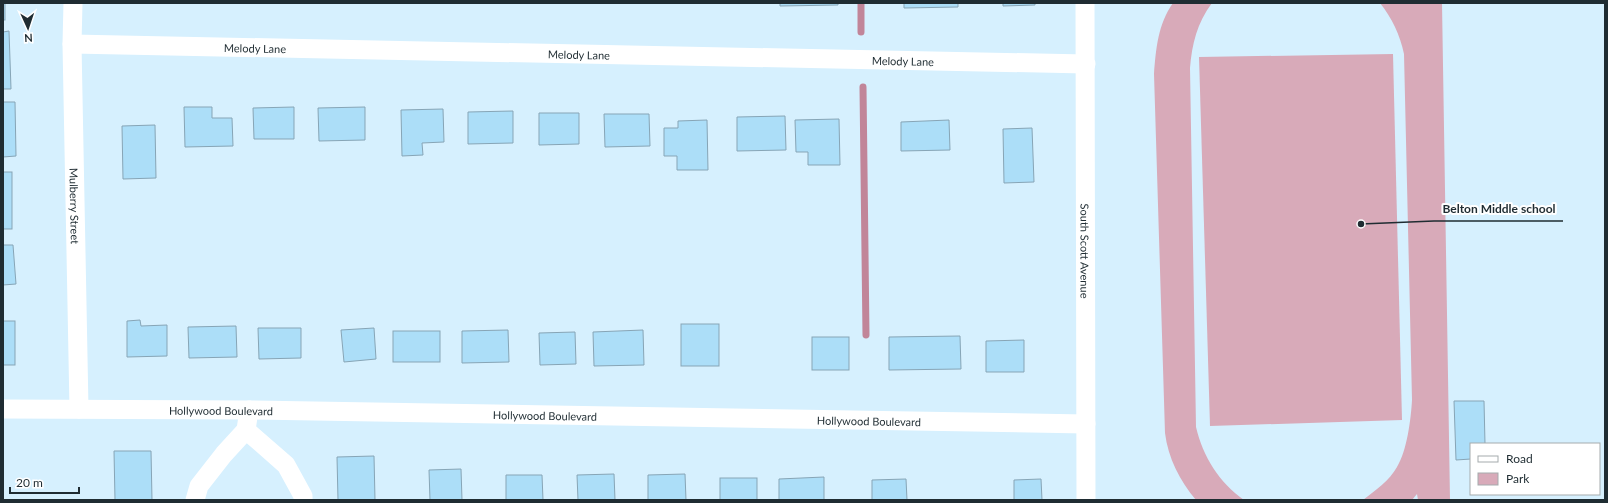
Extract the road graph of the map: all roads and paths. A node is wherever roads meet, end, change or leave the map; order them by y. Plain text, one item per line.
1 (73, 3) edge
2 (1085, 3) edge
3 (72, 44) junction
4 (1086, 64) junction
5 (3, 409) edge
6 (79, 409) junction
7 (249, 410) junction
8 (1086, 424) junction
9 (246, 430) junction
10 (195, 500) edge
11 (303, 500) edge
12 (1086, 500) edge

1 - 3 street, Mulberry Street
2 - 4 street, South Scott Avenue
3 - 4 street, Melody Lane
3 - 6 street, Mulberry Street
4 - 8 street, South Scott Avenue
5 - 6 street, Hollywood Boulevard
6 - 7 street, Hollywood Boulevard
7 - 8 street, Hollywood Boulevard
7 - 9 street
8 - 12 street, South Scott Avenue
9 - 10 street
9 - 11 street

